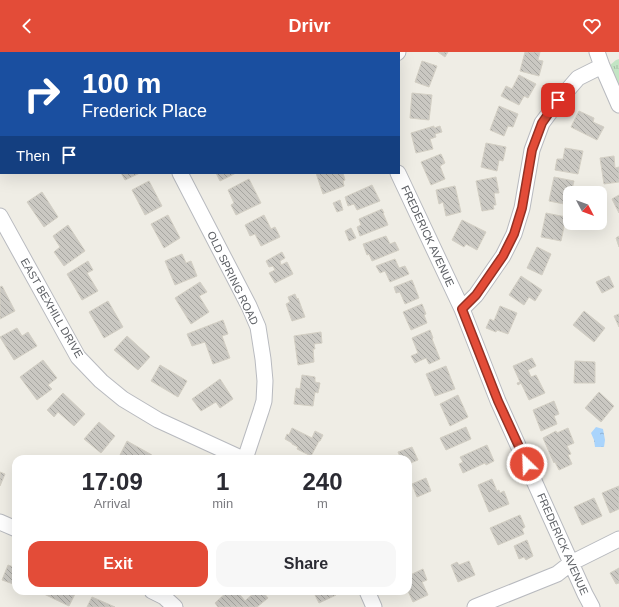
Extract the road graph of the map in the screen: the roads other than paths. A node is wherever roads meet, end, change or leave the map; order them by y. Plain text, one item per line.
1 (600, 59) edge
2 (619, 105) edge
3 (181, 174) edge
4 (398, 174) edge
5 (0, 216) edge
6 (462, 309) junction
7 (235, 455) edge
8 (245, 455) edge
9 (0, 522) edge
10 (12, 527) edge
11 (619, 539) edge
12 (572, 563) junction
13 (160, 595) edge
14 (369, 595) edge
15 (175, 607) edge
16 (374, 607) edge
17 (475, 607) edge
18 (592, 607) edge

1 - 2 street
1 - 6 street
3 - 8 street, OLD SPRING ROAD
4 - 6 street, FREDERICK AVENUE
5 - 7 street, EAST BEXHILL DRIVE
6 - 12 street, FREDERICK AVENUE
9 - 10 street
11 - 12 street
12 - 17 street
12 - 18 street, FREDERICK AVENUE
13 - 15 street
14 - 16 street

